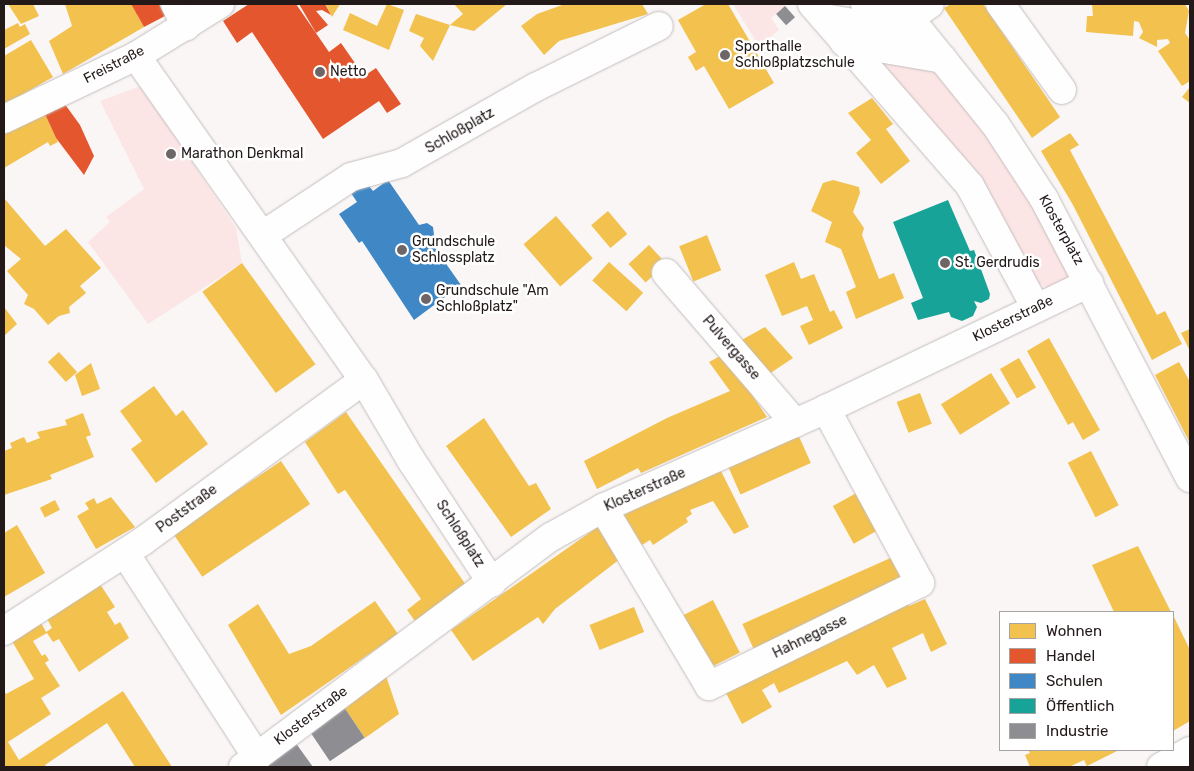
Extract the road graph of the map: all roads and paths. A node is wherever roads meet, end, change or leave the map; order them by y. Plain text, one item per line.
1 (220, 4) edge
2 (865, 4) edge
3 (1000, 4) edge
4 (818, 11) edge
5 (913, 14) edge
6 (180, 15) edge
7 (659, 26) dead end
8 (844, 42) junction
9 (136, 56) junction
10 (944, 59) junction
11 (1062, 90) dead end
12 (4, 119) edge
13 (263, 235) junction
14 (666, 273) dead end
15 (1089, 282) junction
16 (1036, 308) junction
17 (364, 380) junction
18 (826, 409) junction
19 (795, 423) junction
20 (1190, 478) edge
21 (603, 508) junction
22 (125, 553) junction
23 (492, 583) junction
24 (4, 630) edge
25 (1190, 751) edge
26 (250, 762) edge
27 (1161, 767) edge

1 - 6 street, Freistraße
2 - 5 street
3 - 11 street
4 - 5 street
4 - 8 street
5 - 10 street, Klosterplatz
6 - 9 street, Freistraße
7 - 13 street, Schloßplatz
8 - 10 street
8 - 16 street
9 - 12 street, Freistraße
9 - 13 street, Schloßplatz
10 - 15 street, Klosterplatz
13 - 17 street, Schloßplatz
14 - 19 street, Pulvergasse
15 - 16 street, Klosterstraße
15 - 20 street, Klosterplatz
16 - 18 street, Klosterstraße
17 - 22 street, Poststraße
17 - 23 street, Schloßplatz
18 - 19 street, Klosterstraße
18 - 21 street, Hahnegasse
19 - 21 street, Klosterstraße
21 - 23 street, Klosterstraße
22 - 24 street, Poststraße
22 - 26 street
23 - 26 street, Klosterstraße
25 - 27 street

